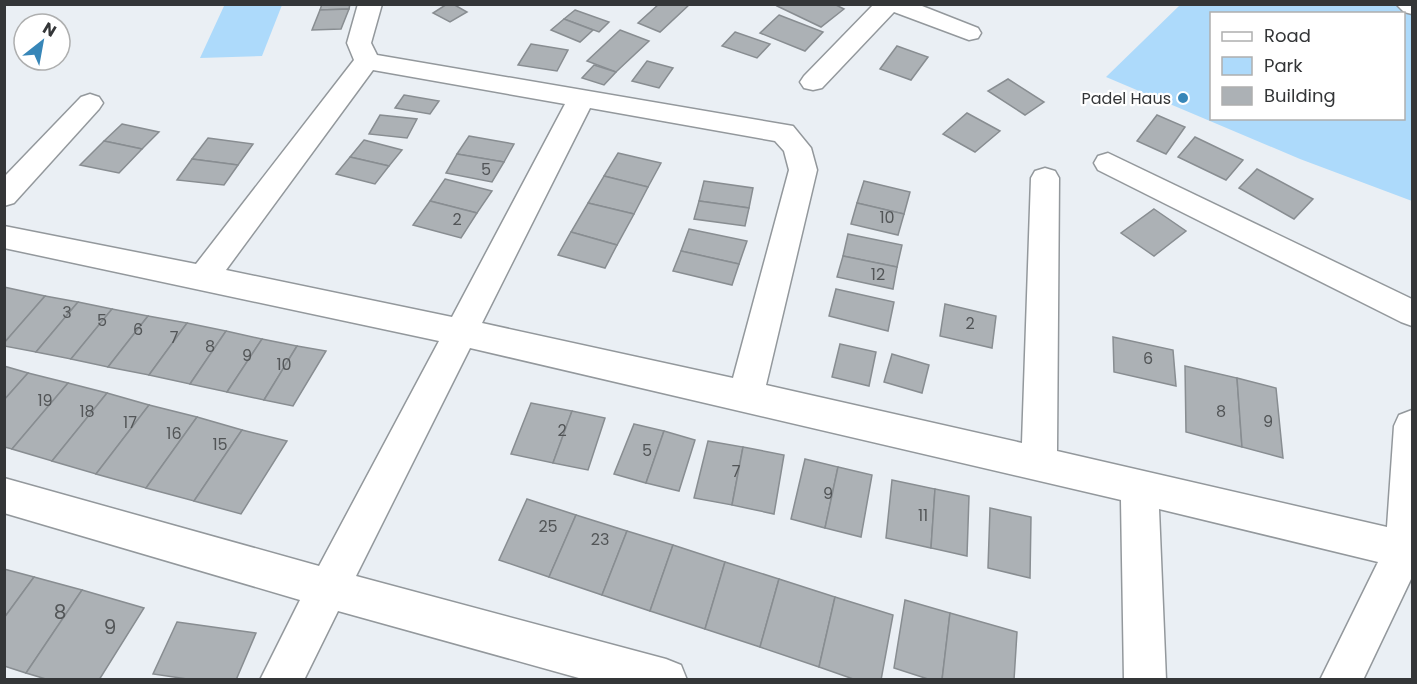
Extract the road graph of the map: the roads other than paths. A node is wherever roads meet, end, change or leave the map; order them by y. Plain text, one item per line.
1 (370, 4) edge
2 (888, 4) edge
3 (895, 4) edge
4 (1407, 4) edge
5 (1413, 7) edge
6 (969, 33) dead end
7 (367, 62) junction
8 (813, 82) dead end
9 (581, 99) junction
10 (90, 103) dead end
11 (1108, 163) dead end
12 (1045, 178) dead end
13 (4, 196) edge
14 (4, 237) edge
15 (204, 276) junction
16 (1413, 313) edge
17 (461, 332) junction
18 (746, 396) junction
19 (1413, 426) edge
20 (1039, 464) junction
21 (1139, 487) junction
22 (4, 495) edge
23 (1409, 553) edge
24 (328, 589) junction
25 (281, 680) edge
26 (666, 680) edge
27 (1145, 680) edge
28 (1341, 680) edge

1 - 7 street
2 - 8 street
3 - 6 street
4 - 5 street
7 - 9 street
7 - 15 street
9 - 17 street
9 - 18 street
10 - 13 street
11 - 16 street
12 - 20 street
14 - 15 street
15 - 17 street
17 - 18 street
17 - 24 street
18 - 20 street
19 - 23 street
20 - 21 street
21 - 23 street
21 - 27 street
22 - 24 street
23 - 28 street
24 - 25 street
24 - 26 street

